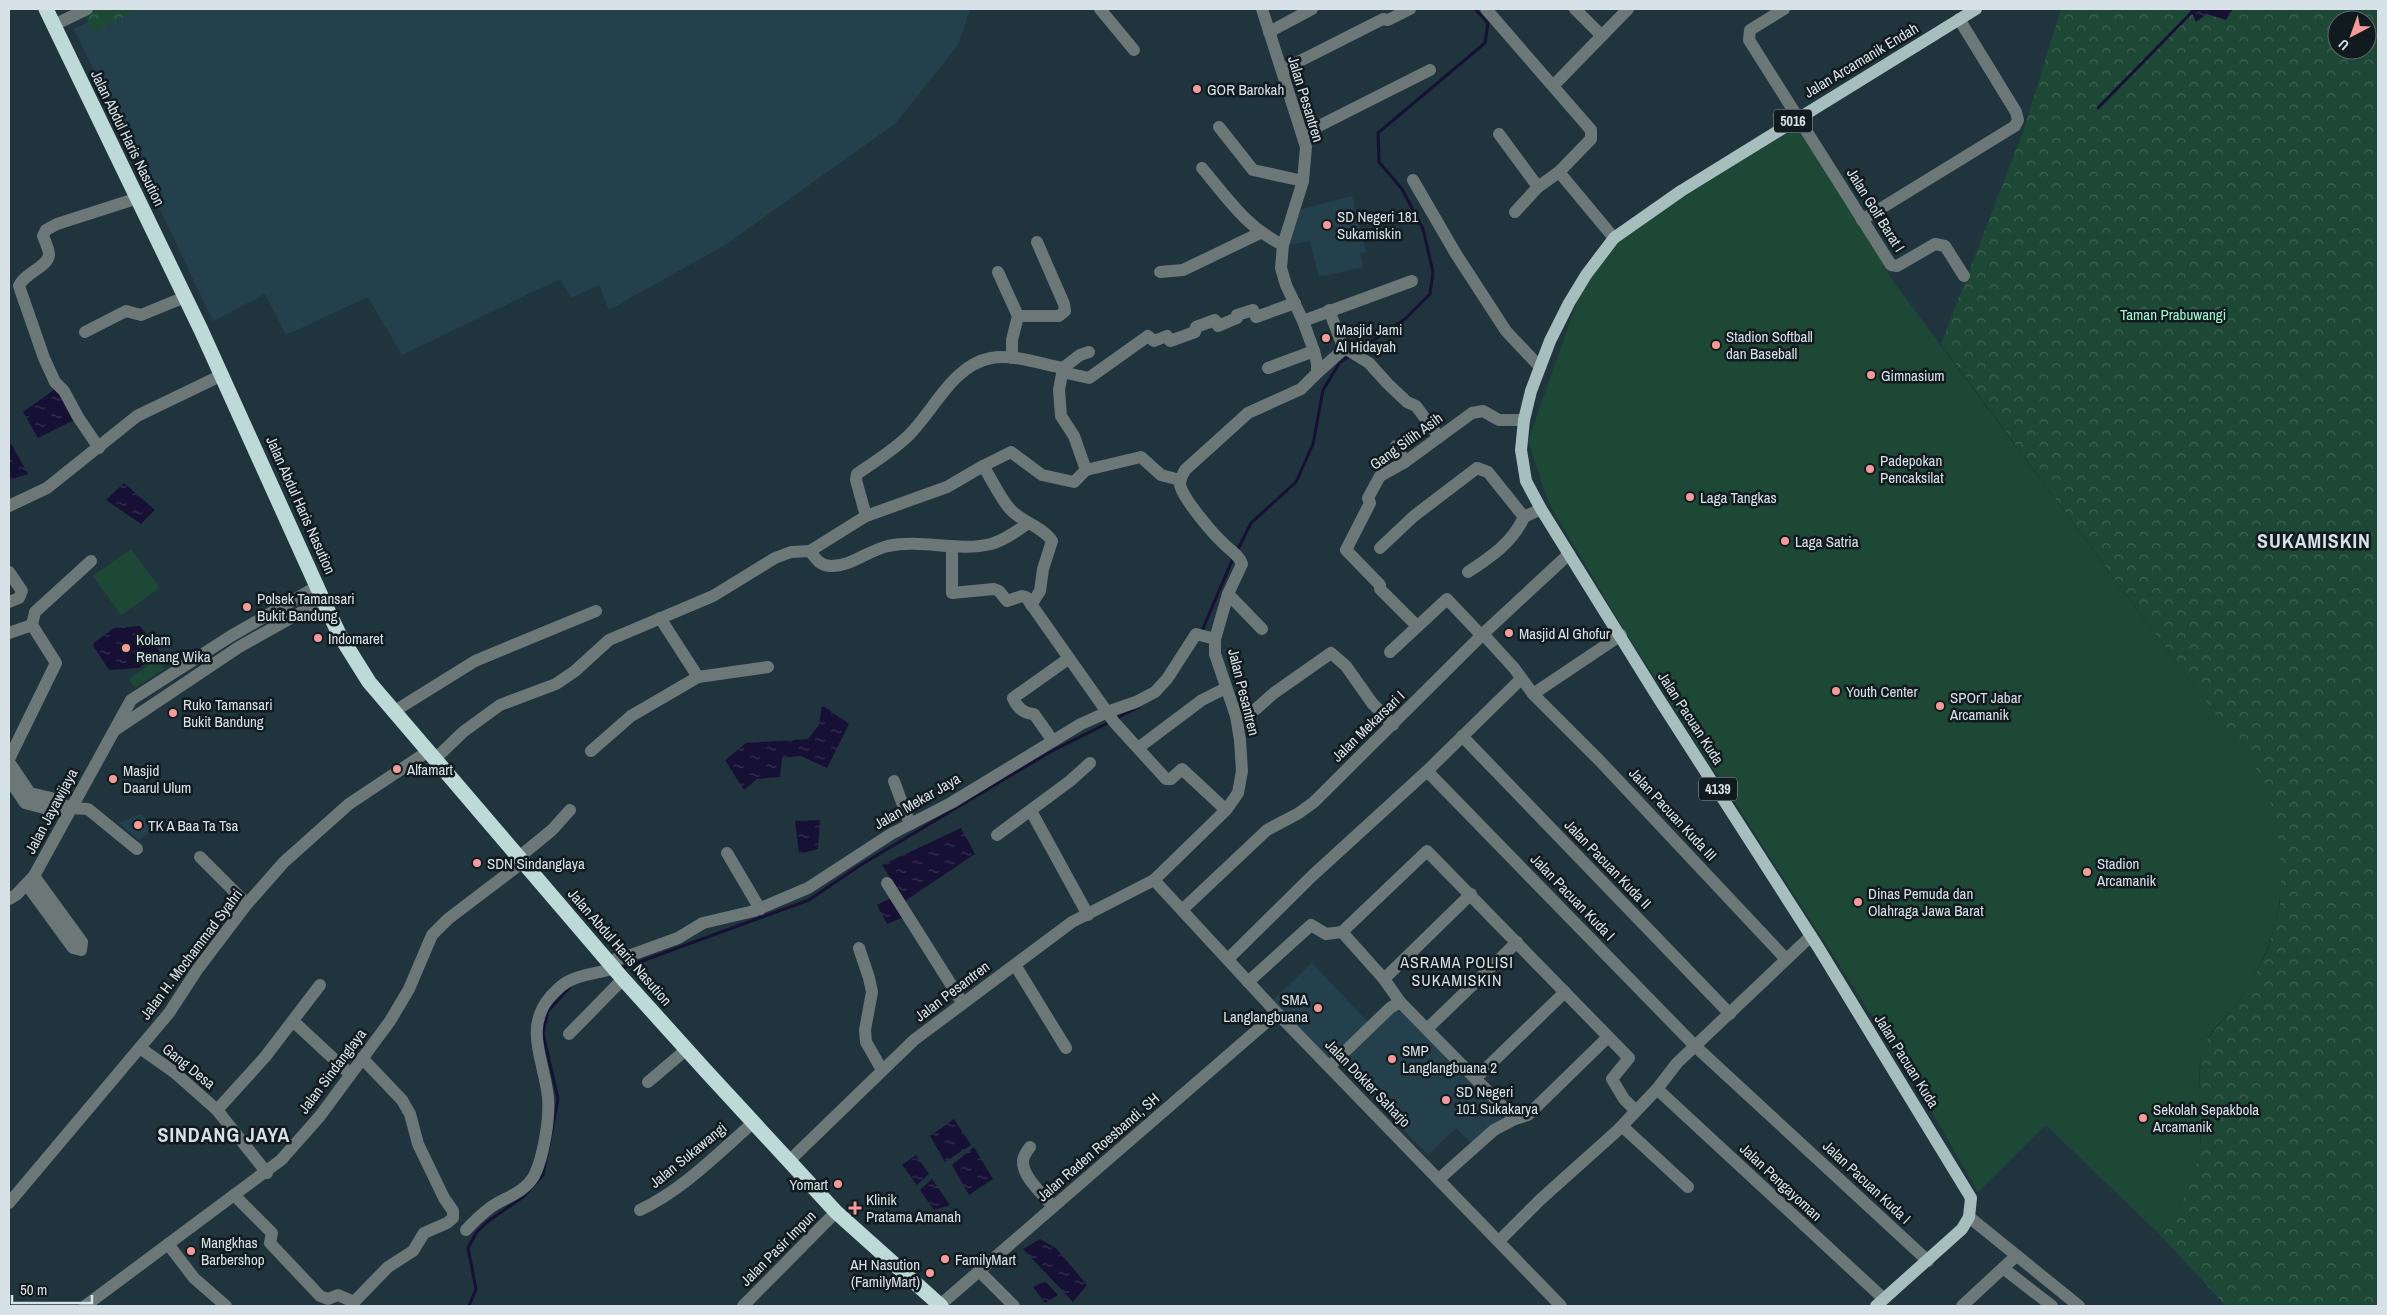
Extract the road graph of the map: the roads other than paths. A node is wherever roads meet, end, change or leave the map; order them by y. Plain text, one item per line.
1 (46, 9) edge
2 (87, 9) edge
3 (1100, 9) edge
4 (1262, 9) edge
5 (1312, 9) edge
6 (1410, 9) edge
7 (1486, 9) edge
8 (1575, 9) edge
9 (1628, 9) edge
10 (1784, 9) edge
11 (1976, 9) edge
12 (1380, 14) edge
13 (1959, 19) junction
14 (54, 25) junction
15 (1268, 32) junction
16 (1601, 35) junction
17 (1134, 50) dead end
18 (1285, 69) junction
19 (1430, 70) dead end
20 (1553, 86) junction
21 (1799, 117) junction
22 (1219, 127) dead end
23 (1303, 134) junction
24 (1499, 134) dead end
25 (1202, 168) dead end
26 (1559, 172) junction
27 (1413, 180) dead end
28 (1303, 181) junction
29 (1538, 187) junction
30 (138, 198) junction
31 (1515, 212) dead end
32 (1862, 220) junction
33 (1260, 234) junction
34 (1614, 238) junction
35 (1037, 242) dead end
36 (1283, 245) junction
37 (998, 272) dead end
38 (1160, 272) dead end
39 (1964, 276) dead end
40 (1412, 281) dead end
41 (185, 297) junction
42 (1295, 303) junction
43 (1329, 310) junction
44 (1018, 316) junction
45 (1303, 321) junction
46 (85, 332) dead end
47 (1314, 351) junction
48 (1089, 352) dead end
49 (1351, 352) junction
50 (1012, 358) junction
51 (1540, 367) junction
52 (1268, 368) dead end
53 (1063, 370) junction
54 (1317, 372) junction
55 (222, 375) junction
56 (1524, 420) junction
57 (1439, 437) junction
58 (1396, 446) dead end
59 (99, 448) junction
60 (1405, 462) junction
61 (983, 466) junction
62 (1086, 470) junction
63 (1180, 480) junction
64 (9, 506) edge
65 (1541, 509) junction
66 (866, 516) junction
67 (1524, 517) junction
68 (1027, 524) junction
69 (952, 546) junction
70 (1380, 548) dead end
71 (810, 551) junction
72 (1565, 557) junction
73 (91, 561) dead end
74 (9, 572) edge
75 (1468, 572) dead end
76 (320, 593) junction
77 (1228, 594) junction
78 (9, 602) edge
79 (1031, 606) junction
80 (596, 611) dead end
81 (660, 618) junction
82 (32, 625) junction
83 (1417, 626) junction
84 (1262, 629) dead end
85 (9, 633) edge
86 (1482, 635) junction
87 (1621, 635) junction
88 (1206, 637) junction
89 (1390, 652) dead end
90 (1068, 659) junction
91 (768, 666) dead end
92 (698, 677) junction
93 (1521, 679) junction
94 (1226, 688) junction
95 (1533, 694) junction
96 (393, 712) junction
97 (1110, 716) junction
98 (1236, 716) junction
99 (1393, 725) junction
100 (112, 732) junction
101 (1462, 736) junction
102 (1053, 740) junction
103 (1138, 748) junction
104 (591, 751) dead end
105 (430, 756) junction
106 (9, 760) edge
107 (1090, 763) dead end
108 (1427, 771) junction
109 (9, 779) edge
110 (894, 781) dead end
111 (70, 808) junction
112 (570, 810) dead end
113 (1226, 810) junction
114 (1031, 811) junction
115 (910, 824) junction
116 (997, 835) dead end
117 (137, 849) dead end
118 (727, 853) dead end
119 (200, 857) dead end
120 (521, 860) junction
121 (30, 880) junction
122 (1154, 880) junction
123 (887, 883) dead end
124 (1471, 894) junction
125 (9, 899) edge
126 (247, 904) junction
127 (760, 909) junction
128 (1182, 910) junction
129 (1088, 914) junction
130 (1342, 932) junction
131 (1811, 936) junction
132 (1517, 942) junction
133 (859, 948) dead end
134 (1228, 959) junction
135 (1786, 959) junction
136 (1015, 965) junction
137 (616, 970) junction
138 (1384, 979) junction
139 (1248, 982) junction
140 (320, 985) dead end
141 (1565, 992) junction
142 (962, 1002) junction
143 (1400, 1002) junction
144 (1278, 1013) junction
145 (1730, 1014) junction
146 (293, 1021) junction
147 (1428, 1028) junction
148 (569, 1034) dead end
149 (1608, 1037) junction
150 (1695, 1046) junction
151 (140, 1048) junction
152 (1066, 1048) dead end
153 (686, 1049) junction
154 (362, 1058) junction
155 (1330, 1066) junction
156 (882, 1070) junction
157 (350, 1074) junction
158 (1476, 1078) junction
159 (648, 1082) dead end
160 (1657, 1089) junction
161 (217, 1110) junction
162 (1636, 1111) junction
163 (1515, 1118) junction
164 (754, 1122) junction
165 (1622, 1126) junction
166 (1030, 1146) dead end
167 (789, 1161) junction
168 (267, 1173) junction
169 (1439, 1178) junction
170 (1688, 1187) dead end
171 (234, 1195) junction
172 (9, 1203) edge
173 (1053, 1206) junction
174 (640, 1210) dead end
175 (836, 1212) junction
176 (1969, 1216) junction
177 (466, 1230) dead end
178 (1499, 1241) junction
179 (168, 1244) junction
180 (2016, 1256) junction
181 (1928, 1261) junction
182 (2003, 1268) junction
183 (979, 1271) junction
184 (1880, 1303) edge
185 (85, 1306) edge
186 (226, 1306) edge
187 (743, 1306) edge
188 (940, 1306) edge
189 (1014, 1306) edge
190 (1561, 1306) edge
191 (1962, 1306) edge
192 (2052, 1306) edge
193 (2079, 1306) edge

1 - 14 highway, Jalan Abdul Haris Nasution
2 - 14 street
3 - 17 street
4 - 15 street, Jalan Pesantren
5 - 15 street
6 - 12 street
7 - 20 street
8 - 16 street
9 - 16 street
10 - 21 street, Jalan Golf Barat I
11 - 13 main road, Jalan Arcamanik Endah / 5016
12 - 18 street
13 - 21 main road, Jalan Arcamanik Endah / 5016
13 - 32 street
14 - 30 highway, Jalan Abdul Haris Nasution
15 - 18 street, Jalan Pesantren
16 - 20 street
18 - 23 street, Jalan Pesantren
19 - 23 street
20 - 26 street
21 - 32 street, Jalan Golf Barat I
21 - 34 main road, Jalan Arcamanik Endah / 5016
22 - 28 street
23 - 28 street, Jalan Pesantren
24 - 29 street
25 - 33 street
26 - 29 street
26 - 34 street
27 - 51 street
28 - 36 street, Jalan Pesantren
29 - 31 street
30 - 41 highway, Jalan Abdul Haris Nasution
30 - 59 street
32 - 39 street, Jalan Golf Barat I
33 - 36 street
33 - 38 street
34 - 51 main road, Jalan Pacuan Kuda / 4139
35 - 44 street
36 - 42 street, Jalan Pesantren
37 - 44 street
40 - 43 street
41 - 46 street
41 - 55 highway, Jalan Abdul Haris Nasution
42 - 45 street, Jalan Pesantren
42 - 53 street
43 - 45 street
43 - 49 street
44 - 50 street
45 - 47 street, Jalan Pesantren
47 - 52 street
47 - 54 street, Jalan Pesantren
48 - 53 street
49 - 54 street
49 - 57 street
50 - 53 street
50 - 66 street
51 - 56 main road, Jalan Pacuan Kuda / 4139
53 - 62 street
54 - 63 street
55 - 59 street
55 - 76 highway, Jalan Abdul Haris Nasution
56 - 57 street, Gang Silih Asih
56 - 65 main road, Jalan Pacuan Kuda / 4139
57 - 60 street, Gang Silih Asih
58 - 60 street
59 - 64 street
60 - 83 street, Gang Silih Asih
61 - 62 street
61 - 66 street
61 - 68 street
62 - 63 street
63 - 77 street, Jalan Pesantren
65 - 67 street
65 - 72 main road, Jalan Pacuan Kuda / 4139
66 - 71 street
67 - 70 street
67 - 75 street
68 - 69 street
68 - 79 street
69 - 71 street
69 - 79 street
71 - 81 street, Jalan H. Mochammad Syahri
72 - 86 street, Jalan Mekarsari I
72 - 87 main road, Jalan Pacuan Kuda / 4139
73 - 82 street
74 - 78 street
76 - 96 highway, Jalan Abdul Haris Nasution
76 - 100 street, Jalan Jayawijaya
76 - 100 street, Jalan Jayawijaya
77 - 84 street
77 - 88 street, Jalan Pesantren
79 - 90 street
80 - 96 street
81 - 92 street
81 - 105 street, Jalan H. Mochammad Syahri
82 - 85 street
82 - 106 street
83 - 86 street, Jalan Pacuan Kuda III
83 - 89 street
86 - 93 street, Jalan Pacuan Kuda III
86 - 99 street, Jalan Mekarsari I
87 - 95 street
87 - 131 main road, Jalan Pacuan Kuda / 4139
88 - 94 street, Jalan Pesantren
88 - 97 street, Jalan Mekar Jaya
90 - 97 street
90 - 102 street
91 - 92 street
92 - 104 street
93 - 95 street, Jalan Pacuan Kuda III
93 - 101 street
94 - 98 street, Jalan Pesantren
94 - 103 street
95 - 135 street, Jalan Pacuan Kuda III
96 - 105 highway, Jalan Abdul Haris Nasution
97 - 102 street, Jalan Mekar Jaya
97 - 103 street
98 - 99 street
98 - 113 street, Jalan Pesantren
99 - 128 street, Jalan Mekarsari I
100 - 111 street, Jalan Jayawijaya
101 - 108 street
101 - 145 street, Jalan Pacuan Kuda II
102 - 115 street, Jalan Mekar Jaya
103 - 113 street
105 - 120 highway, Jalan Abdul Haris Nasution
105 - 126 street, Jalan H. Mochammad Syahri
106 - 111 street
107 - 114 street
108 - 134 street
108 - 150 street, Jalan Pacuan Kuda I
109 - 111 street
110 - 115 street
111 - 117 street
111 - 121 street, Jalan Jayawijaya
112 - 120 street, Jalan Sindanglaya
113 - 122 street, Jalan Pesantren
114 - 116 street
114 - 129 street
115 - 127 street, Jalan Mekar Jaya
118 - 127 street
119 - 126 street
120 - 137 highway, Jalan Abdul Haris Nasution
120 - 154 street, Jalan Sindanglaya
121 - 121 street
121 - 125 street, Jalan Jayawijaya
122 - 128 street, Jalan Dokter Saharjo
122 - 129 street, Jalan Pesantren
123 - 142 street
124 - 130 street
124 - 132 street
124 - 138 street
126 - 151 street, Jalan H. Mochammad Syahri
127 - 137 street, Jalan Mekar Jaya
128 - 134 street, Jalan Dokter Saharjo
129 - 136 street, Jalan Pesantren
130 - 138 street
130 - 139 street
131 - 135 street
131 - 176 main road, Jalan Pacuan Kuda / 4139
132 - 141 street
132 - 147 street
133 - 156 street
134 - 139 street, Jalan Dokter Saharjo
135 - 145 street
136 - 142 street, Jalan Pesantren
136 - 152 street
137 - 148 street
137 - 153 highway, Jalan Abdul Haris Nasution
137 - 177 street, Jalan Mekar Jaya
138 - 143 street
139 - 144 street, Jalan Dokter Saharjo
140 - 146 street
141 - 149 street
141 - 158 street
142 - 156 street, Jalan Pesantren
143 - 147 street
143 - 155 street
144 - 155 street, Jalan Dokter Saharjo
144 - 173 street, Jalan Raden Roesbandi, SH
145 - 150 street
146 - 157 street
146 - 161 street
147 - 158 street
149 - 162 street
149 - 163 street
150 - 160 street
150 - 181 street, Jalan Pacuan Kuda I
151 - 161 street, Gang Desa
151 - 172 street, Jalan H. Mochammad Syahri
153 - 159 street
153 - 164 highway, Jalan Abdul Haris Nasution
154 - 157 street, Jalan Sindanglaya
154 - 171 street
155 - 169 street, Jalan Dokter Saharjo
156 - 167 street, Jalan Pesantren
157 - 168 street, Jalan Sindanglaya
158 - 163 street
160 - 162 street
160 - 184 street, Jalan Pengayoman
161 - 168 street, Gang Desa
162 - 165 street
163 - 169 street
164 - 167 highway, Jalan Abdul Haris Nasution
164 - 174 street, Jalan Sukawangi
165 - 170 street
165 - 178 street
166 - 173 street
167 - 175 highway, Jalan Abdul Haris Nasution
168 - 171 street, Jalan Sindanglaya
169 - 178 street, Jalan Dokter Saharjo
171 - 179 street, Jalan Sindanglaya
173 - 183 street, Jalan Raden Roesbandi, SH
175 - 187 street, Jalan Pasir Impun
175 - 188 highway, Jalan Abdul Haris Nasution
176 - 180 street
176 - 181 main road
178 - 190 street, Jalan Dokter Saharjo
179 - 185 street, Jalan Sindanglaya
179 - 186 street
180 - 182 street
180 - 193 street
181 - 184 main road
182 - 191 street
182 - 192 street
183 - 188 street, Jalan Raden Roesbandi, SH
183 - 189 street

